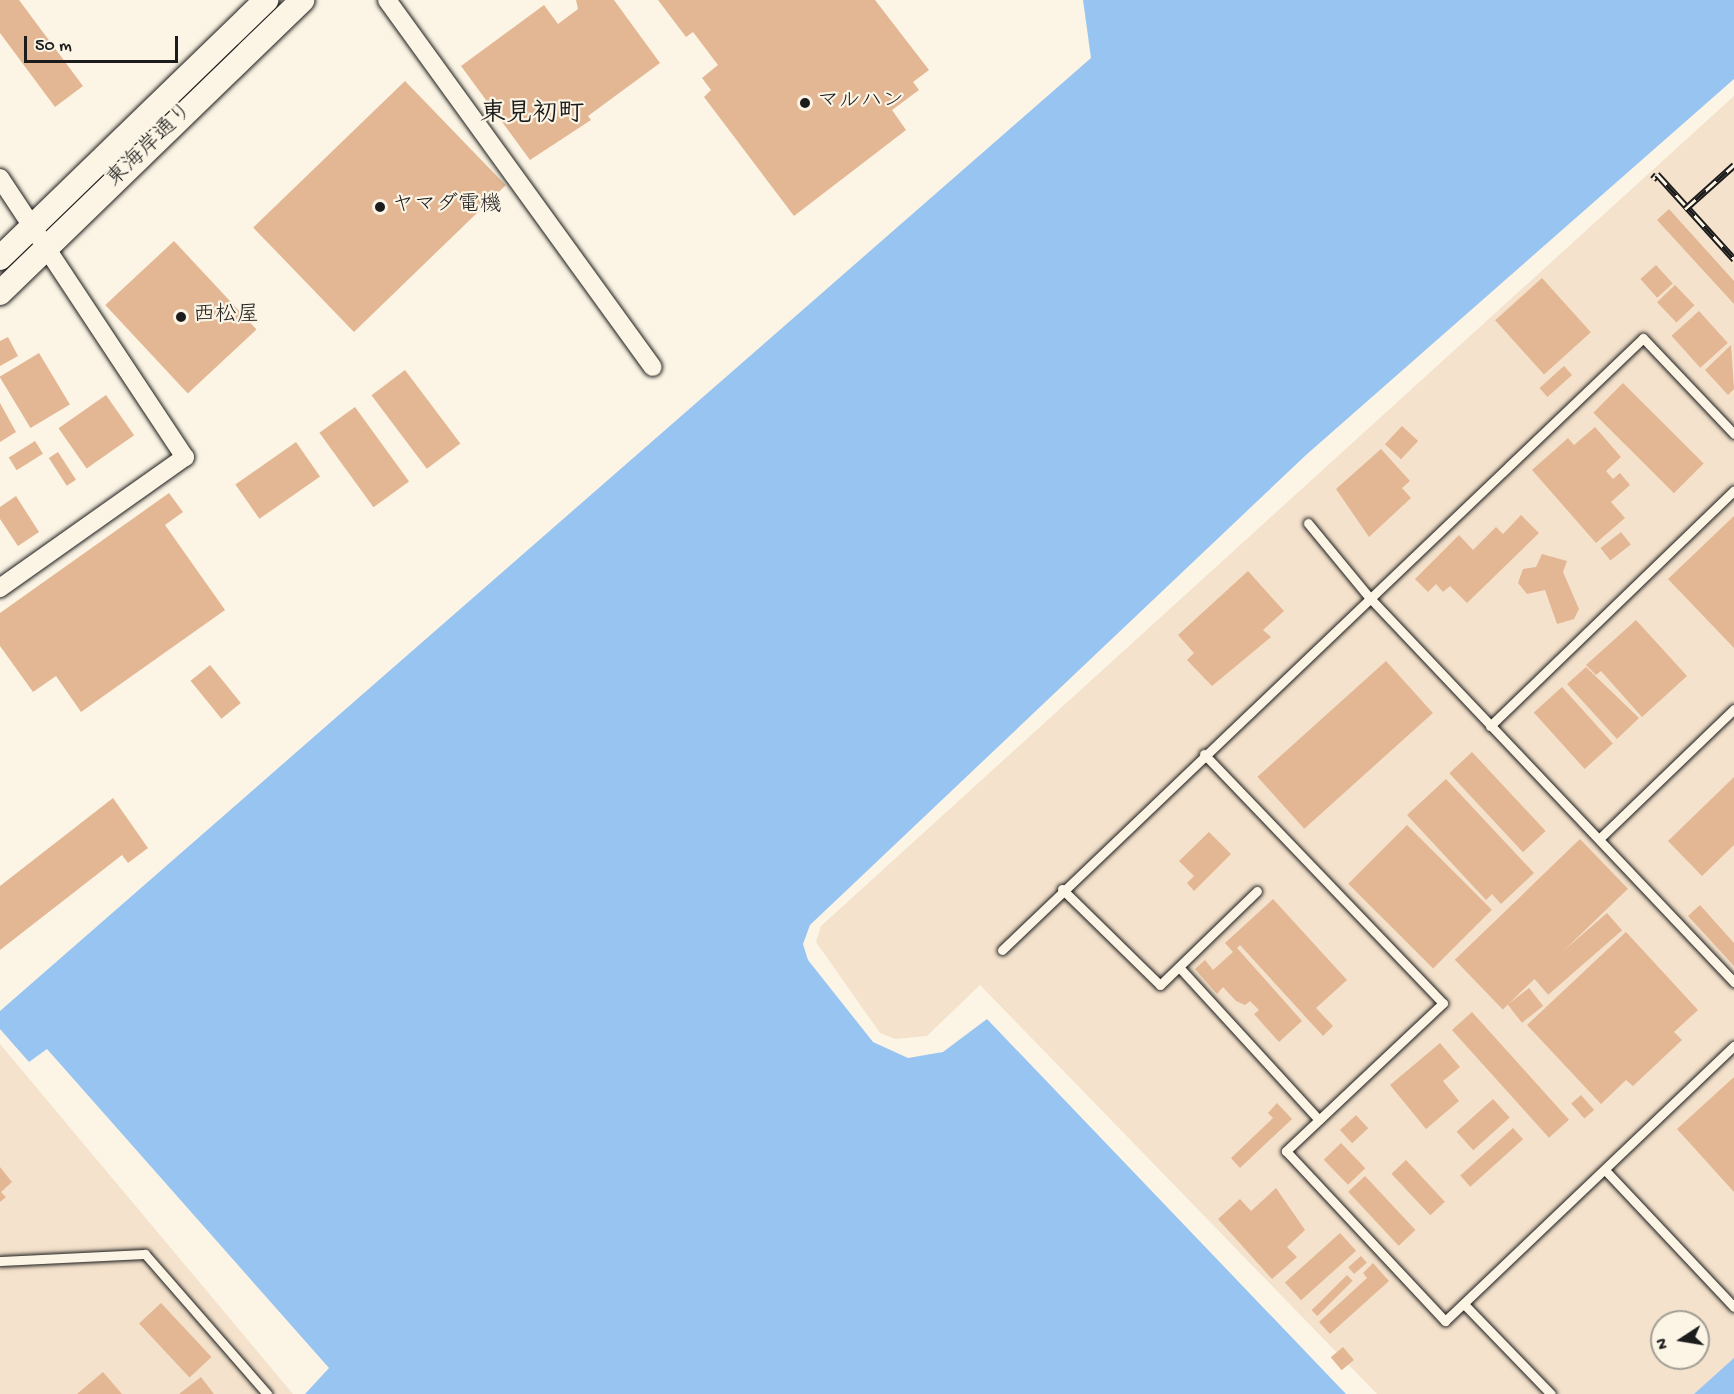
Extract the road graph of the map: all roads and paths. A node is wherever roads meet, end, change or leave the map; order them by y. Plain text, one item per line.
1 (266, 0) edge
2 (302, 0) edge
3 (387, 0) edge
4 (0, 178) edge
5 (34, 225) junction
6 (44, 251) junction
7 (0, 258) edge
8 (0, 293) edge
9 (653, 367) dead end
10 (1734, 434) edge
11 (1734, 490) edge
12 (1308, 523) dead end
13 (0, 588) edge
14 (1369, 597) junction
15 (1734, 709) edge
16 (1490, 726) junction
17 (1204, 754) junction
18 (1600, 838) junction
19 (1062, 889) junction
20 (1257, 891) dead end
21 (1002, 950) dead end
22 (1179, 967) junction
23 (1734, 982) edge
24 (1734, 1046) edge
25 (1319, 1120) junction
26 (1605, 1170) junction
27 (0, 1261) edge
28 (1464, 1304) junction
29 (1734, 1307) edge
30 (267, 1394) edge
31 (1551, 1394) edge

1 - 5 street, 東海岸通り
2 - 6 street, 東海岸通り
3 - 9 street
4 - 5 street
5 - 6 street
5 - 7 street, 東海岸通り
6 - 8 street, 東海岸通り
6 - 13 street
10 - 14 lane
11 - 16 lane
12 - 14 lane
14 - 16 lane
14 - 17 lane
15 - 18 lane
16 - 18 lane
17 - 19 lane
17 - 25 lane
18 - 23 lane
19 - 21 lane
19 - 22 lane
20 - 22 lane
22 - 25 lane
24 - 26 lane
25 - 28 lane
26 - 28 lane
26 - 29 lane
27 - 30 lane
28 - 31 lane

